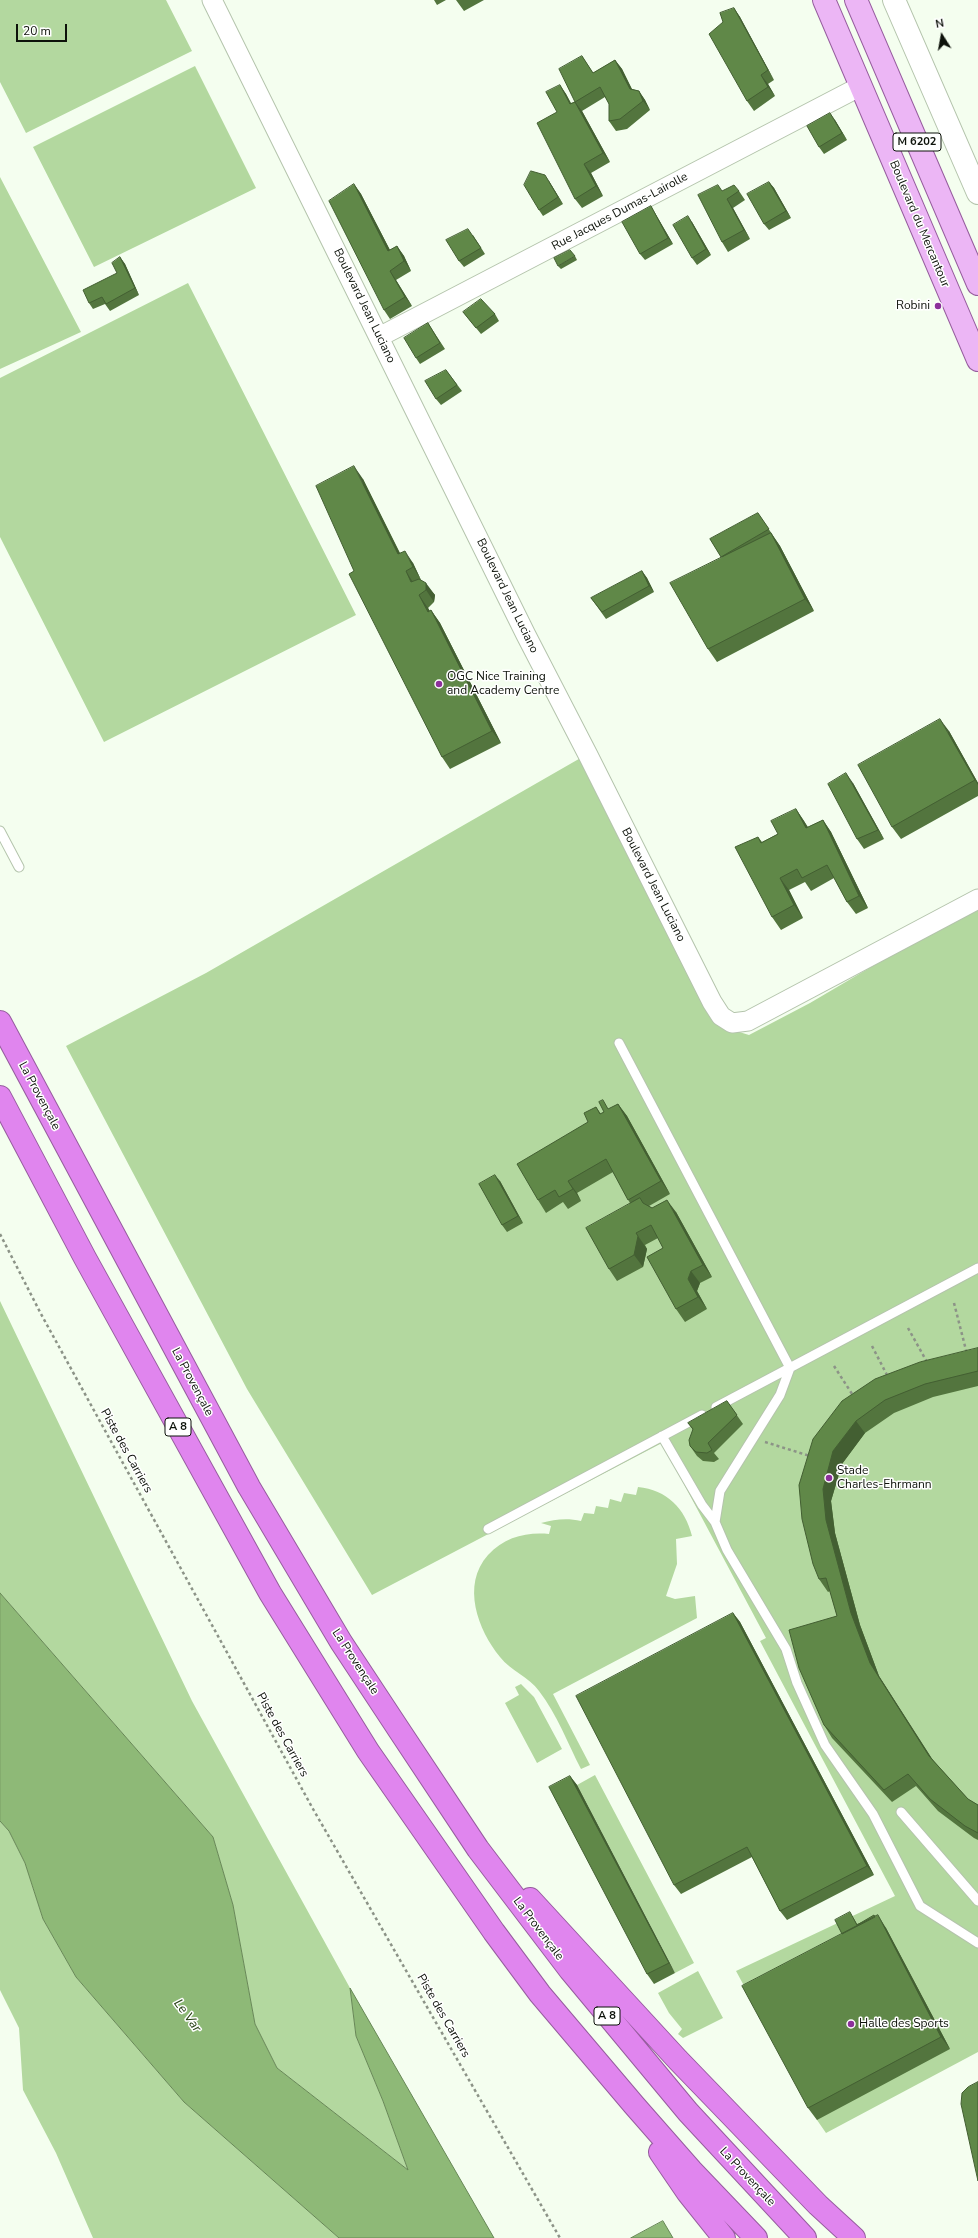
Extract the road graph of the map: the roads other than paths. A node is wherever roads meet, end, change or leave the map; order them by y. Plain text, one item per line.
1 (212, 0) edge
2 (824, 0) edge
3 (856, 0) edge
4 (894, 0) edge
5 (861, 86) junction
6 (978, 194) edge
7 (978, 284) edge
8 (379, 337) junction
9 (978, 360) edge
10 (0, 831) edge
11 (19, 867) dead end
12 (978, 899) edge
13 (0, 1022) edge
14 (619, 1043) dead end
15 (0, 1097) edge
16 (978, 1268) edge
17 (790, 1368) junction
18 (662, 1436) junction
19 (715, 1522) junction
20 (488, 1529) dead end
21 (901, 1812) dead end
22 (478, 1849) junction
23 (978, 1901) edge
24 (978, 1943) edge
25 (634, 2106) junction
26 (724, 2238) edge
27 (756, 2238) edge
28 (805, 2238) edge
29 (854, 2238) edge

1 - 8 street, Boulevard Jean Luciano
2 - 5 main road, Boulevard du Mercantour / M 6202
3 - 7 main road, M 6202
4 - 6 street
5 - 8 street, Rue Jacques Dumas-Lairolle
5 - 9 main road, Boulevard du Mercantour / M 6202
8 - 12 street, Boulevard Jean Luciano
10 - 11 lane
13 - 22 highway, La Provençale / A 8
14 - 17 lane
15 - 25 highway, A 8
16 - 17 lane
17 - 18 lane
17 - 19 lane
18 - 19 lane
18 - 20 lane
19 - 24 lane
21 - 23 lane
22 - 28 highway, La Provençale / A 8
22 - 29 highway
25 - 26 highway
25 - 27 highway, A 8

